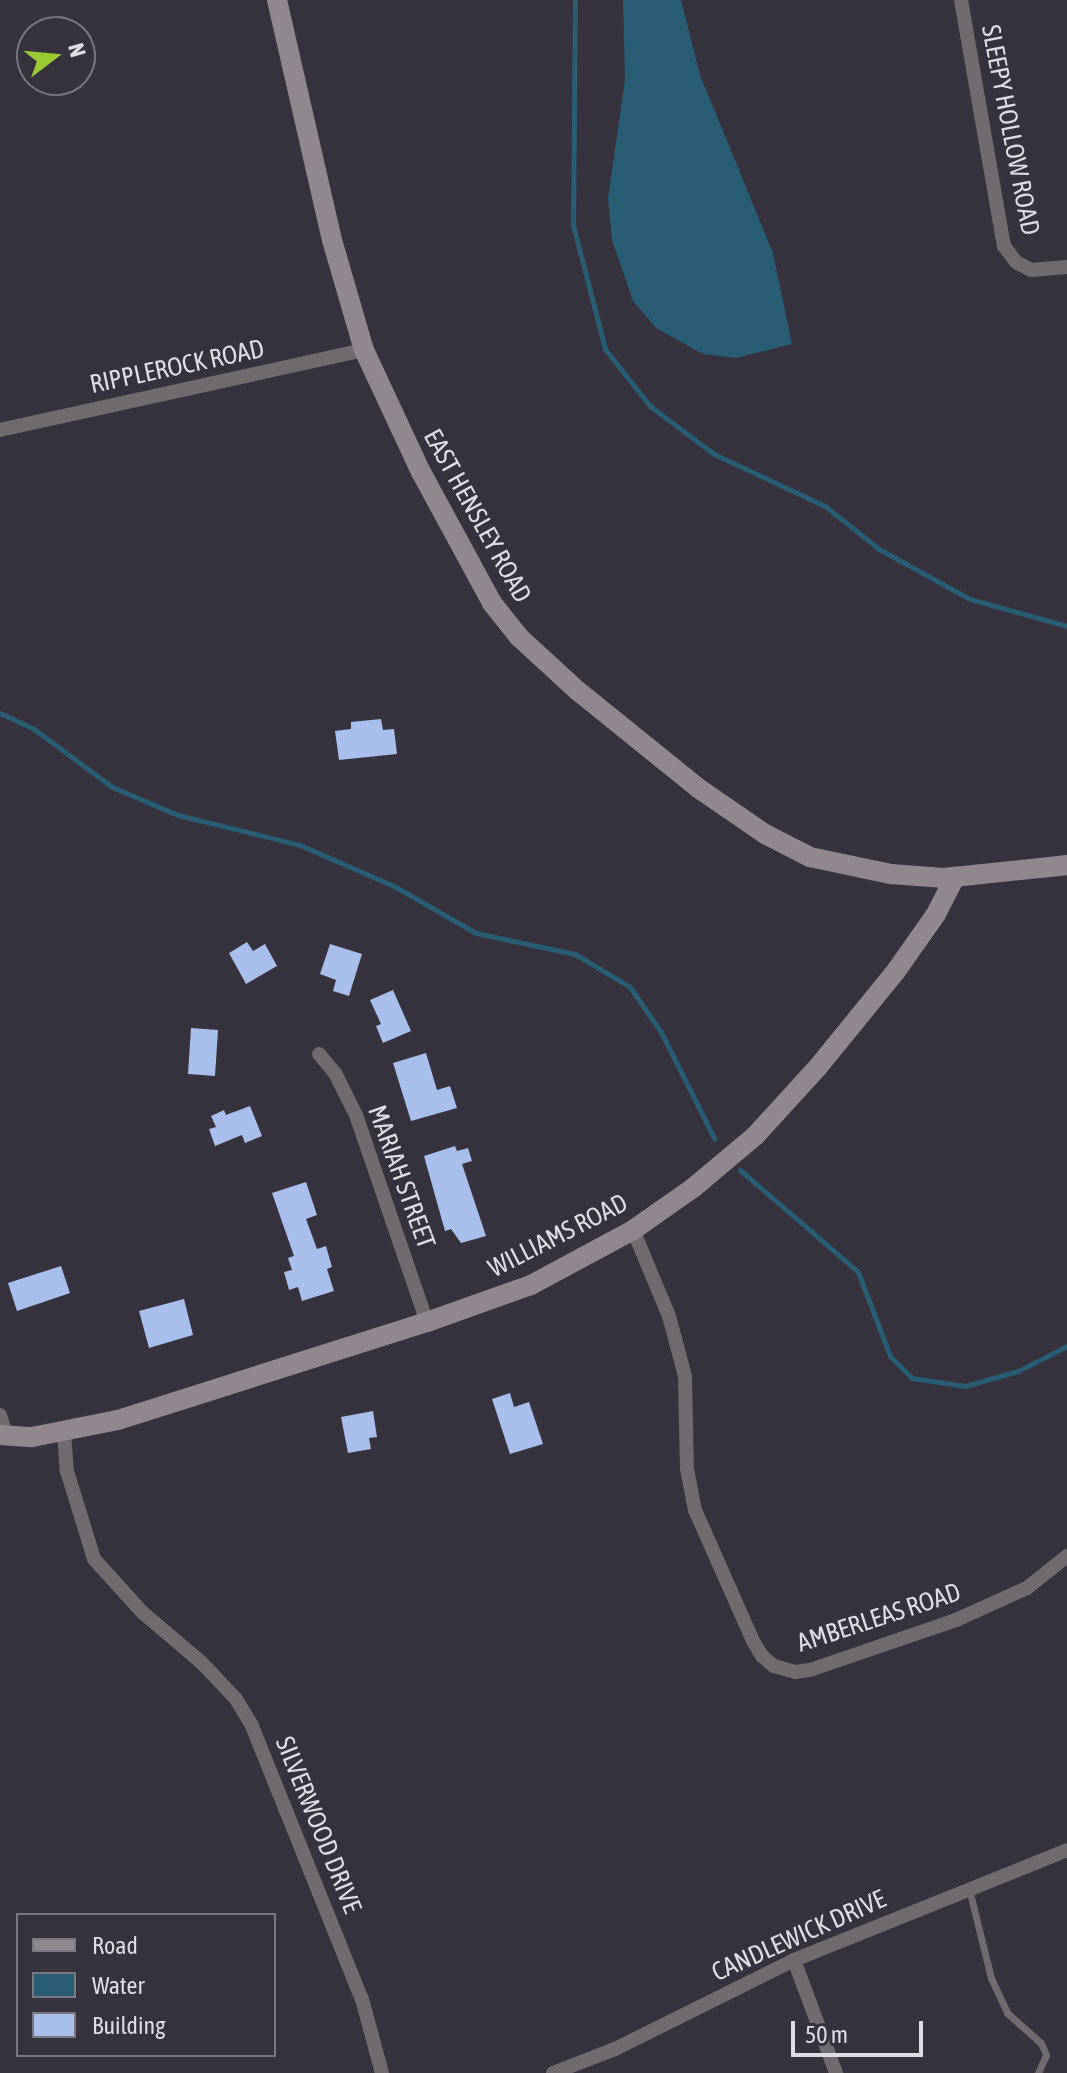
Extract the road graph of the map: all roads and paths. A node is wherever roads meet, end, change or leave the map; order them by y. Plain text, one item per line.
1 (277, 0) edge
2 (961, 0) edge
3 (1067, 267) edge
4 (364, 350) junction
5 (0, 430) edge
6 (1067, 865) edge
7 (955, 877) junction
8 (319, 1054) dead end
9 (633, 1230) junction
10 (427, 1322) junction
11 (0, 1415) edge
12 (64, 1432) junction
13 (3, 1435) edge
14 (1067, 1556) edge
15 (1067, 1850) edge
16 (969, 1889) junction
17 (794, 1960) junction
18 (382, 2073) edge
19 (553, 2073) edge
20 (836, 2073) edge
21 (1038, 2073) edge

1 - 4 main road, EAST HENSLEY ROAD
2 - 3 street, SLEEPY HOLLOW ROAD
4 - 5 street, RIPPLEROCK ROAD
4 - 7 main road, EAST HENSLEY ROAD
6 - 7 main road, EAST HENSLEY ROAD
7 - 9 main road, WILLIAMS ROAD
8 - 10 street, MARIAH STREET
9 - 10 main road, WILLIAMS ROAD
9 - 14 street, AMBERLEAS ROAD
10 - 12 main road, WILLIAMS ROAD
11 - 13 street
12 - 13 main road, WILLIAMS ROAD
12 - 18 street, SILVERWOOD DRIVE
15 - 16 street, CANDLEWICK DRIVE
16 - 17 street, CANDLEWICK DRIVE
16 - 21 lane
17 - 19 street, CANDLEWICK DRIVE
17 - 20 street

